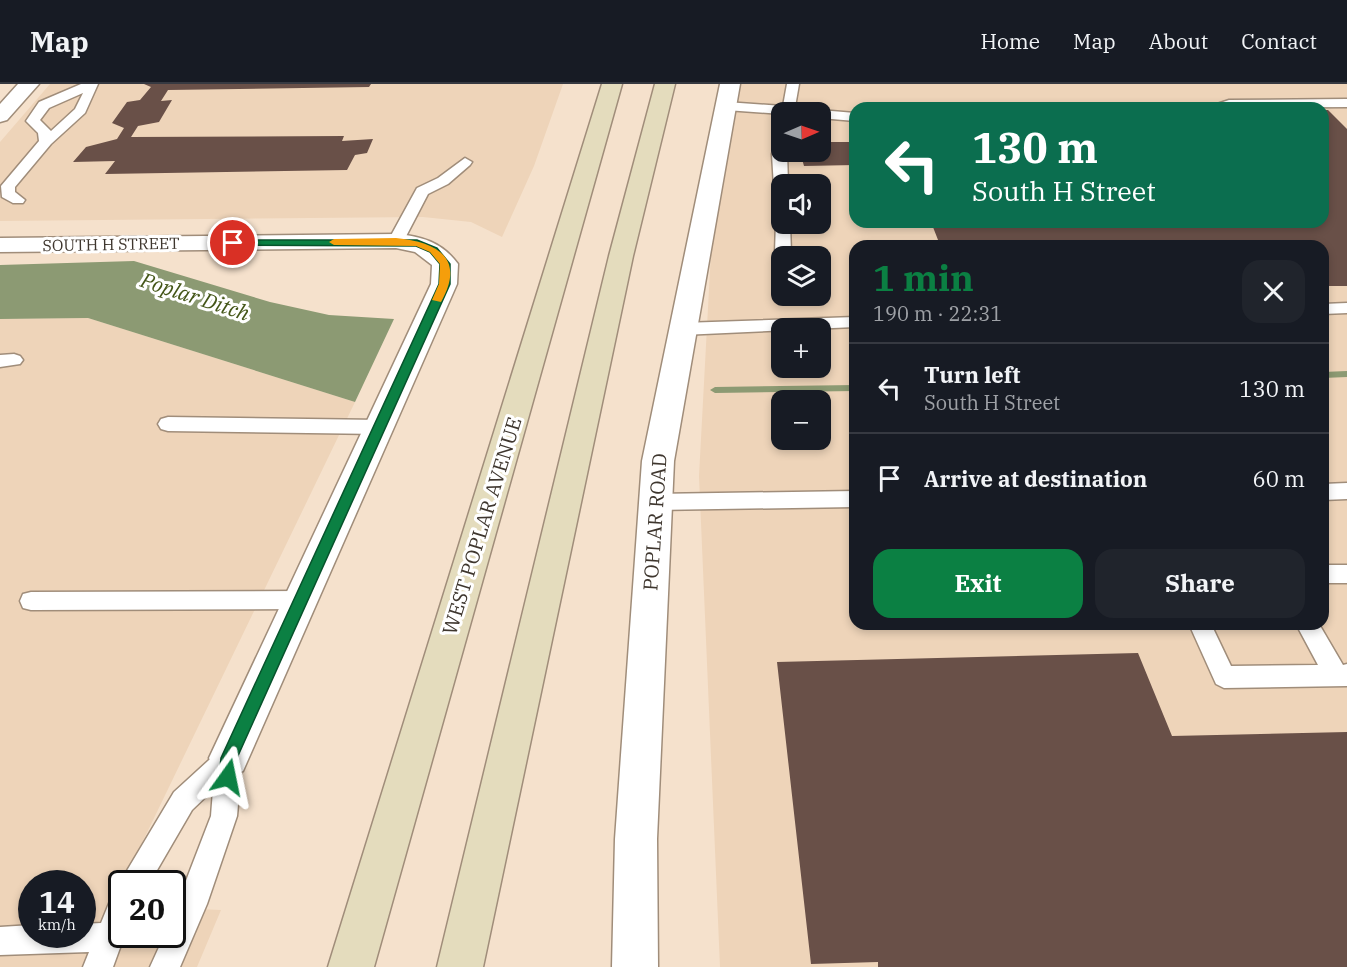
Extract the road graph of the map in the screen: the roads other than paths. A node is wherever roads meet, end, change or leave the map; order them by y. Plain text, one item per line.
1 (29, 84) edge
2 (612, 84) edge
3 (665, 84) edge
4 (792, 84) edge
5 (92, 85) edge
6 (728, 95) edge
7 (789, 102) edge
8 (1329, 103) edge
9 (1347, 103) edge
10 (771, 107) edge
11 (831, 115) edge
12 (0, 116) edge
13 (849, 116) edge
14 (46, 141) junction
15 (465, 162) dead end
16 (18, 200) dead end
17 (396, 241) junction
18 (0, 245) edge
19 (1347, 308) edge
20 (1329, 309) edge
21 (849, 322) edge
22 (682, 328) junction
23 (168, 424) dead end
24 (380, 427) junction
25 (1347, 491) edge
26 (1329, 492) edge
27 (849, 499) edge
28 (655, 502) junction
29 (1329, 574) edge
30 (1347, 574) edge
31 (301, 600) junction
32 (31, 601) dead end
33 (1203, 630) edge
34 (1311, 630) edge
35 (1341, 675) edge
36 (229, 758) junction
37 (141, 870) edge
38 (108, 938) edge
39 (0, 941) edge
40 (108, 943) edge
41 (98, 967) edge
42 (165, 967) edge
43 (351, 967) edge
44 (460, 967) edge
45 (635, 967) edge

1 - 12 street
2 - 43 main road, WEST POPLAR AVENUE
3 - 44 main road
4 - 7 lane
5 - 14 lane
5 - 14 lane
6 - 10 lane
6 - 22 street, POPLAR ROAD
8 - 9 lane
11 - 13 lane
14 - 16 lane
15 - 17 lane
17 - 18 street, SOUTH H STREET
17 - 24 street, SOUTH H STREET
19 - 20 lane
21 - 22 lane
22 - 28 street, POPLAR ROAD
23 - 24 lane
24 - 31 street
25 - 26 lane
27 - 28 lane
28 - 45 street, POPLAR ROAD
29 - 30 lane
31 - 32 lane
31 - 36 street
33 - 35 lane
34 - 35 lane
36 - 37 lane
36 - 42 lane
38 - 39 lane
40 - 41 lane

